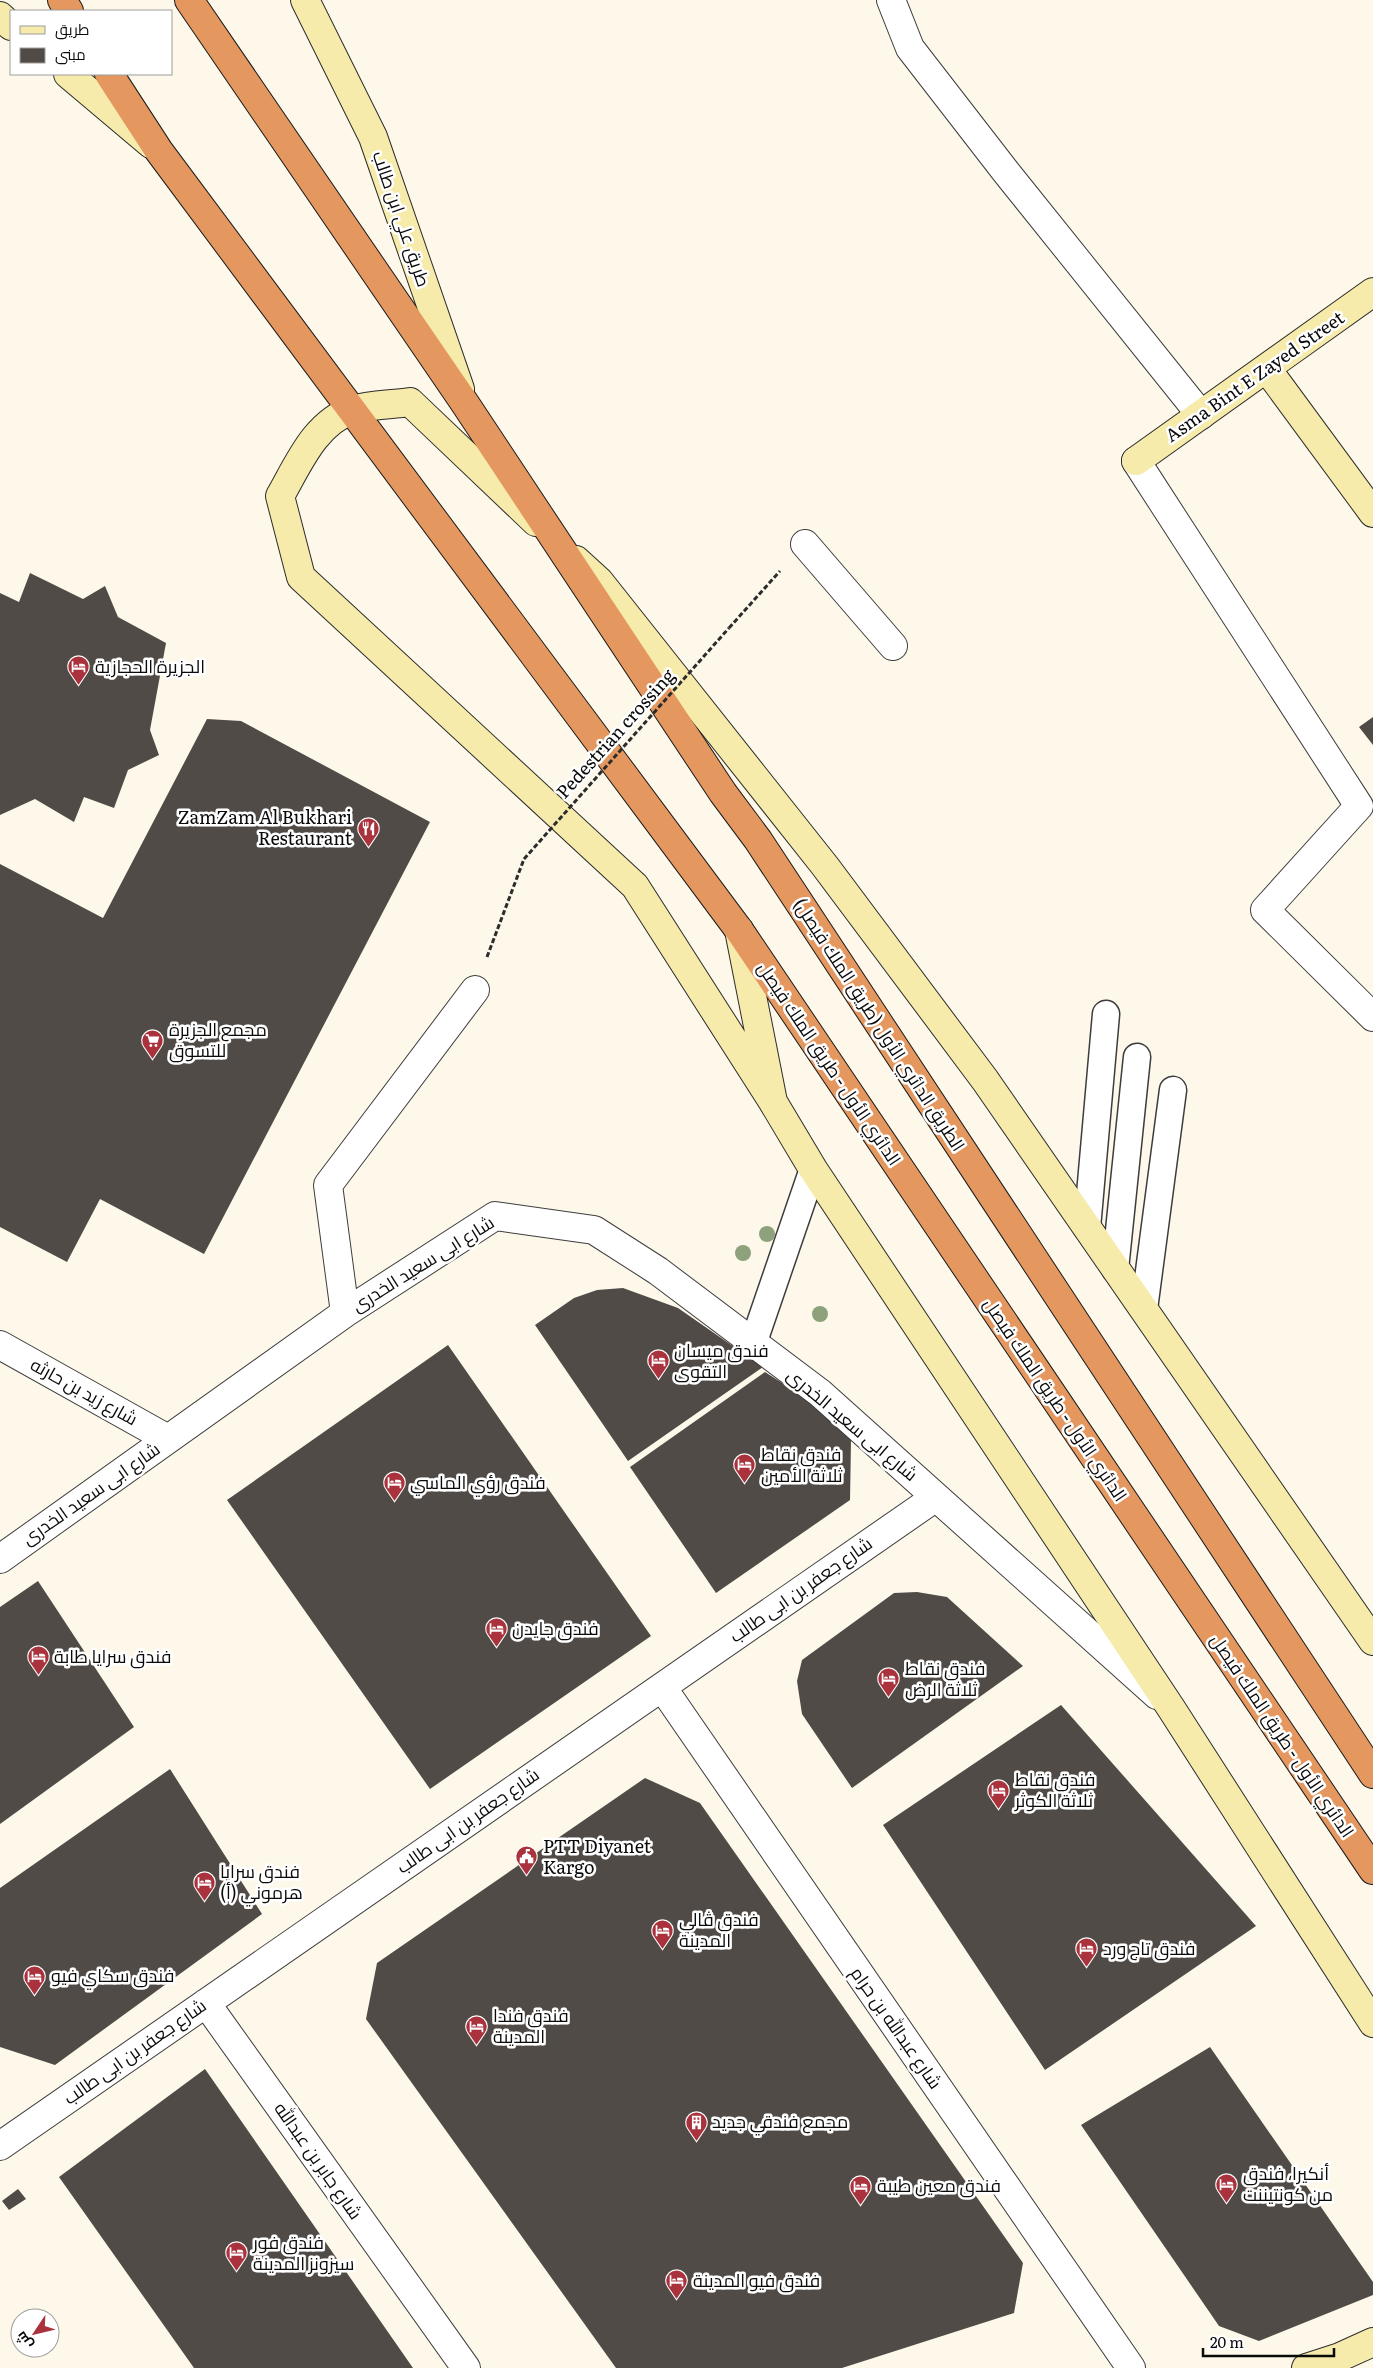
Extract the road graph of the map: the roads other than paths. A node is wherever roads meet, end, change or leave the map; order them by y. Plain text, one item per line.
1 (189, 0) edge
2 (305, 0) edge
3 (891, 0) edge
4 (0, 16) edge
5 (10, 25) edge
6 (69, 75) edge
7 (110, 75) edge
8 (159, 151) junction
9 (1373, 292) edge
10 (1267, 368) junction
11 (464, 402) junction
12 (352, 410) junction
13 (1201, 415) junction
14 (458, 447) junction
15 (1136, 460) joint
16 (1373, 512) edge
17 (556, 540) junction
18 (805, 544) road end
19 (892, 646) dead end
20 (739, 930) junction
21 (475, 990) road end
22 (1106, 1014) dead end
23 (1373, 1017) edge
24 (1137, 1057) dead end
25 (1173, 1090) dead end
26 (773, 1102) junction
27 (813, 1169) junction
28 (1087, 1228) junction
29 (1115, 1269) junction
30 (1144, 1309) junction
31 (345, 1313) junction
32 (753, 1344) junction
33 (0, 1345) edge
34 (168, 1439) junction
35 (936, 1497) junction
36 (0, 1559) edge
37 (1373, 1641) edge
38 (662, 1687) junction
39 (1171, 1708) junction
40 (1373, 1774) edge
41 (1373, 1870) edge
42 (206, 2003) junction
43 (1373, 2023) edge
44 (0, 2146) edge
45 (1373, 2342) edge
46 (466, 2368) edge
47 (1131, 2368) edge
48 (1306, 2368) edge

1 - 11 highway, الطريق الدائري الأول (طريق الملك فيصل)
2 - 11 main road, طريق علي ابن طالب
3 - 13 street
4 - 5 main road
6 - 8 main road
7 - 8 highway, الدائري الأول - طريق الملك فيصل
8 - 12 highway, الدائري الأول - طريق الملك فيصل
9 - 10 main road, Asma Bint E Zayed Street
10 - 13 main road, Asma Bint E Zayed Street
10 - 16 main road
11 - 14 main road, طريق علي ابن طالب
11 - 17 highway, الطريق الدائري الأول (طريق الملك فيصل)
12 - 14 main road
12 - 20 highway, الدائري الأول - طريق الملك فيصل
12 - 26 main road
13 - 15 main road, Asma Bint E Zayed Street
14 - 17 main road
15 - 23 street
17 - 28 main road
17 - 40 highway, الطريق الدائري الأول (طريق الملك فيصل)
18 - 19 street
20 - 26 main road
20 - 41 highway, الدائري الأول - طريق الملك فيصل
21 - 31 street
22 - 28 lane
24 - 29 lane
25 - 30 lane
26 - 27 main road
27 - 32 lane
27 - 39 main road
28 - 29 main road
29 - 30 main road
30 - 37 main road
31 - 32 street, شارع ابى سعيد الخدرى
31 - 34 street, شارع ابى سعيد الخدرى
32 - 35 street, شارع ابى سعيد الخدرى
33 - 34 street, شارع زيد بن حارثه
34 - 36 street, شارع ابى سعيد الخدرى
35 - 38 street, شارع جعفر بن ابى طالب
35 - 39 street, شارع ابى سعيد الخدرى
38 - 42 street, شارع جعفر بن ابى طالب
38 - 47 street, شارع عبدالله بن حرام
39 - 43 main road
42 - 44 street, شارع جعفر بن ابى طالب
42 - 46 street, شارع جابر بن عبدالله
45 - 48 main road

